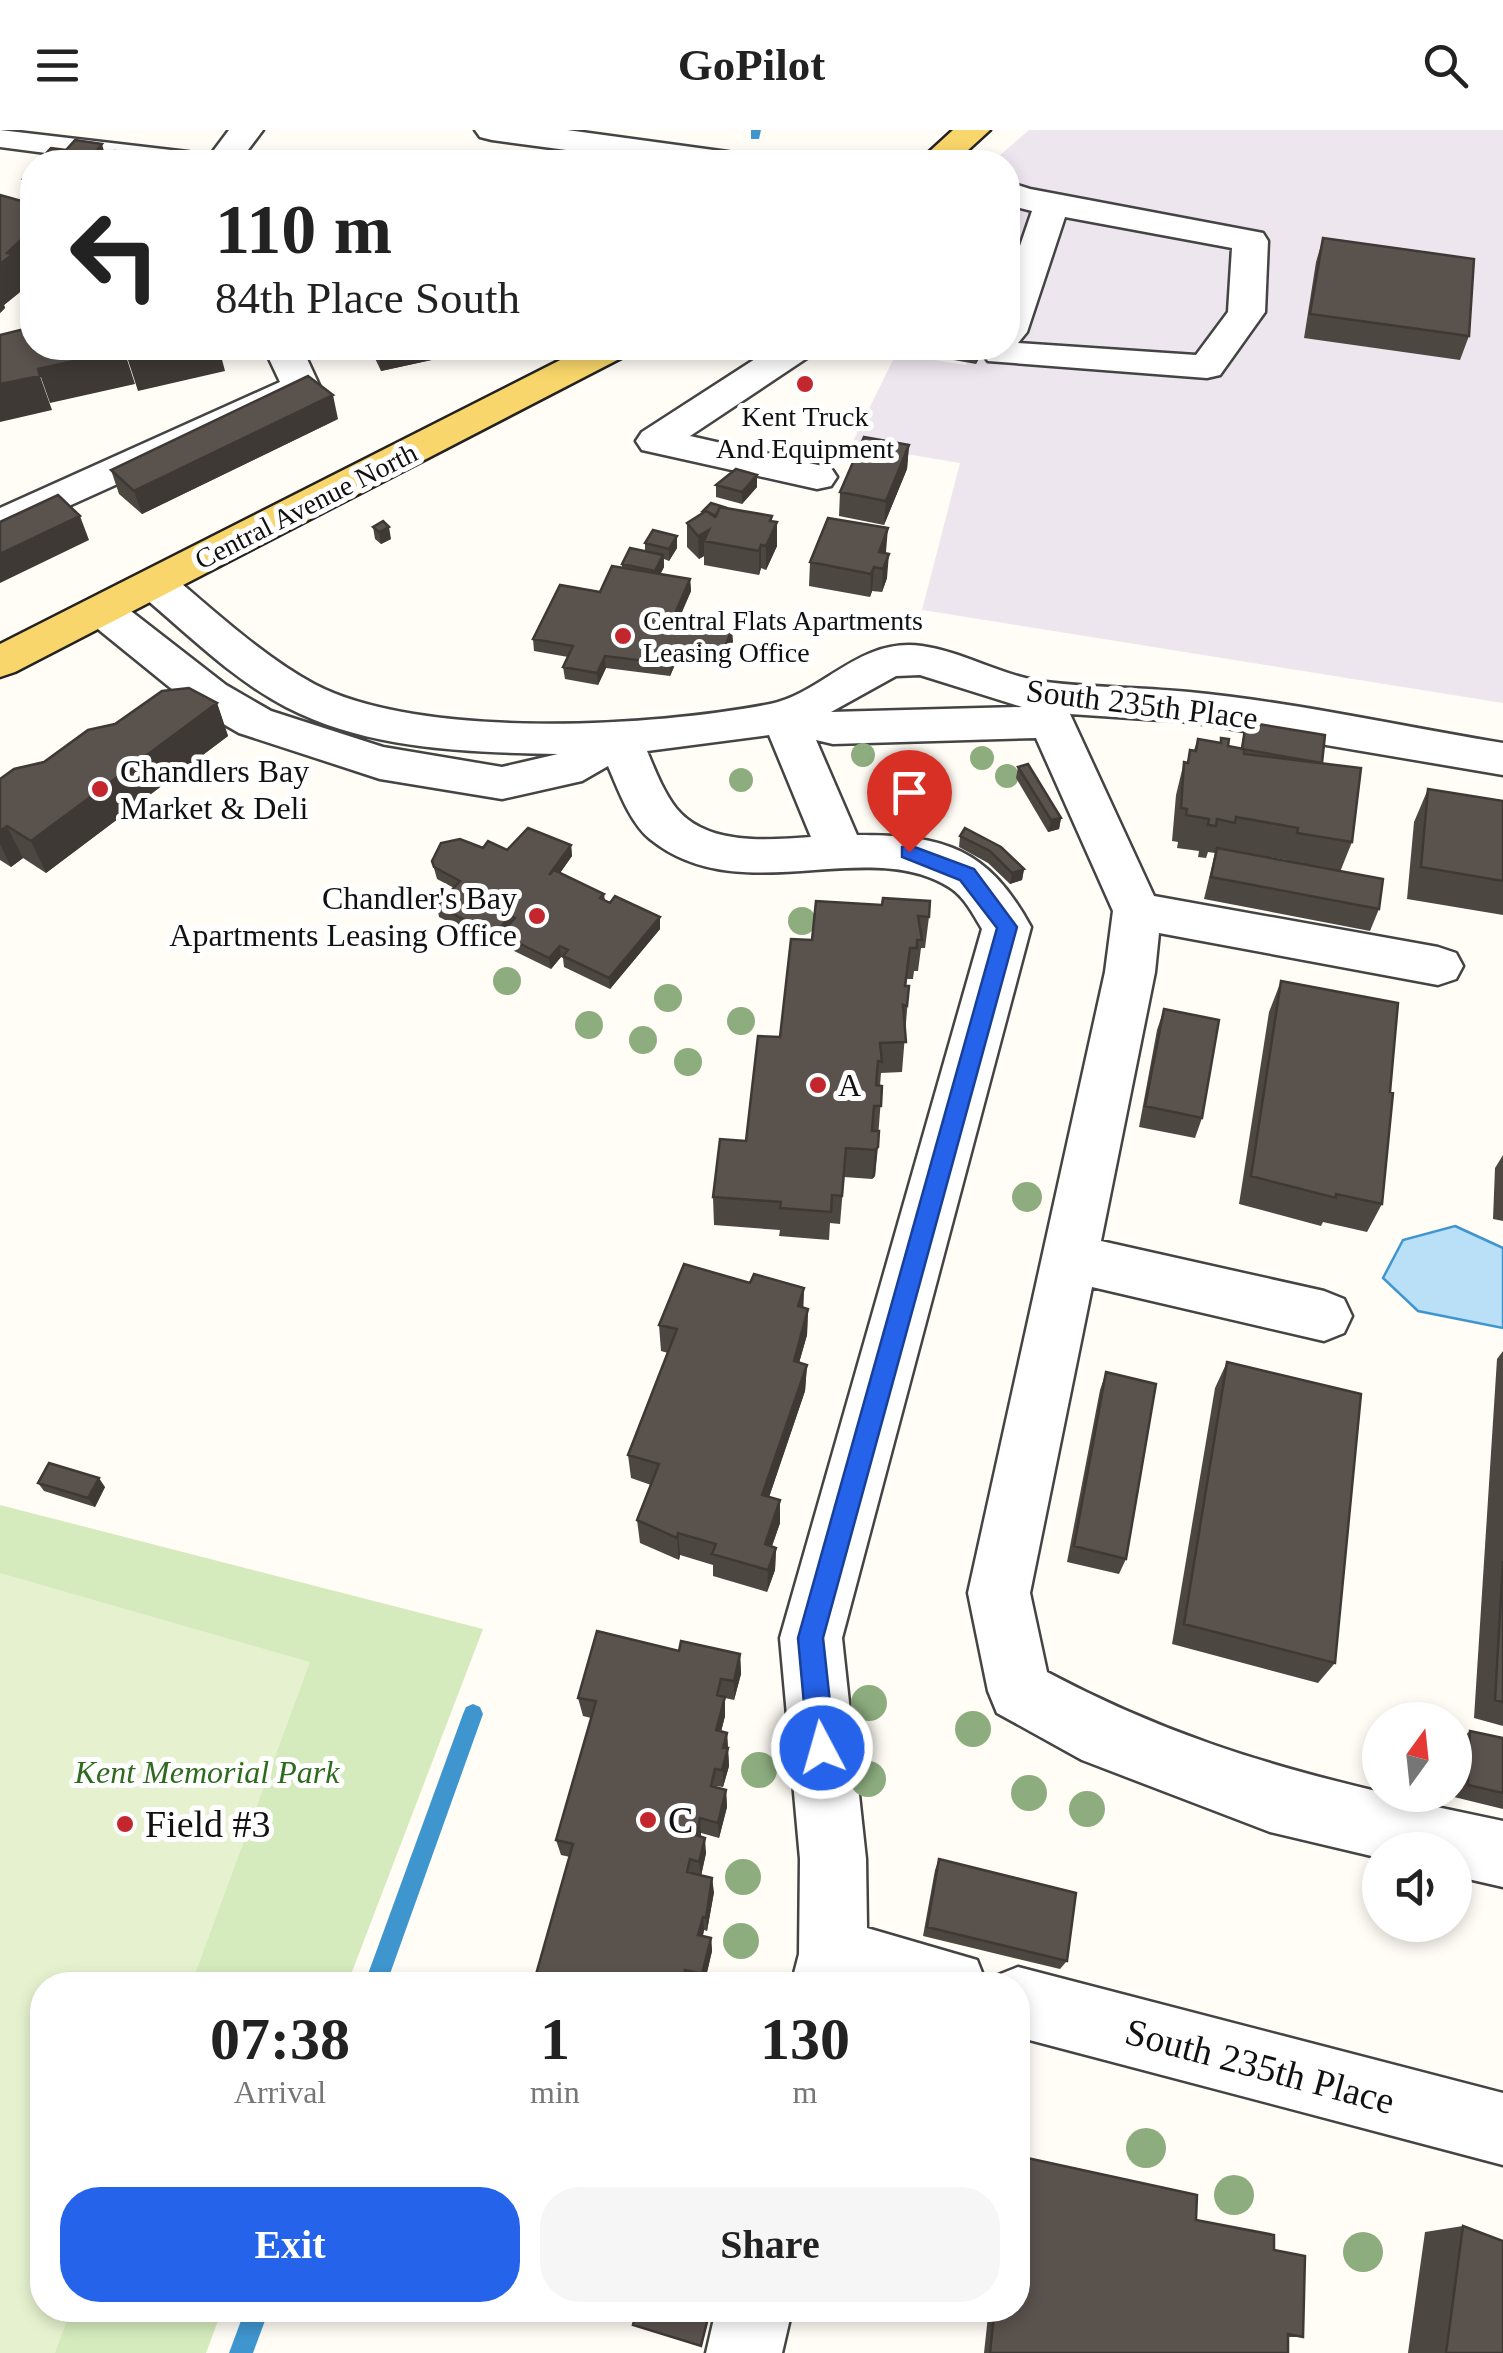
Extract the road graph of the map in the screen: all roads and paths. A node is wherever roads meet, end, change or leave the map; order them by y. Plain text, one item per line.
1 (492, 130) edge
2 (972, 130) edge
3 (574, 136) edge
4 (0, 137) edge
5 (98, 150) edge
6 (657, 150) edge
7 (953, 150) edge
8 (1020, 195) edge
9 (1052, 204) junction
10 (1020, 297) edge
11 (1020, 354) edge
12 (289, 360) edge
13 (589, 360) edge
14 (779, 360) edge
15 (817, 477) dead end
16 (16, 480) dead end
17 (65, 494) junction
18 (0, 524) edge
19 (155, 584) junction
20 (103, 611) junction
21 (0, 662) edge
22 (1046, 709) junction
23 (784, 718) junction
24 (618, 740) junction
25 (1503, 759) edge
26 (840, 851) junction
27 (1137, 912) junction
28 (1438, 966) dead end
29 (1070, 1258) junction
30 (1324, 1316) dead end
31 (1503, 1854) edge
32 (830, 1970) edge
33 (1030, 2005) edge
34 (1503, 2129) edge
35 (751, 2322) edge
36 (744, 2353) edge

1 - 3 street
2 - 7 main road
3 - 6 street
4 - 5 street
8 - 9 street
9 - 10 street
9 - 11 street
12 - 17 street
13 - 19 main road, Central Avenue North
14 - 15 street
16 - 17 street
17 - 18 street
19 - 20 main road, Central Avenue North
19 - 24 street, South 235th Place
20 - 21 main road, Central Avenue North
20 - 24 street, South 235th Place
22 - 23 street
22 - 23 street, South 235th Place
22 - 25 street, South 235th Place
22 - 27 street
23 - 24 street, South 235th Place
23 - 26 street
24 - 26 street
26 - 32 street
27 - 28 street
27 - 29 street
29 - 30 street
29 - 31 street
33 - 34 street, South 235th Place
35 - 36 street

